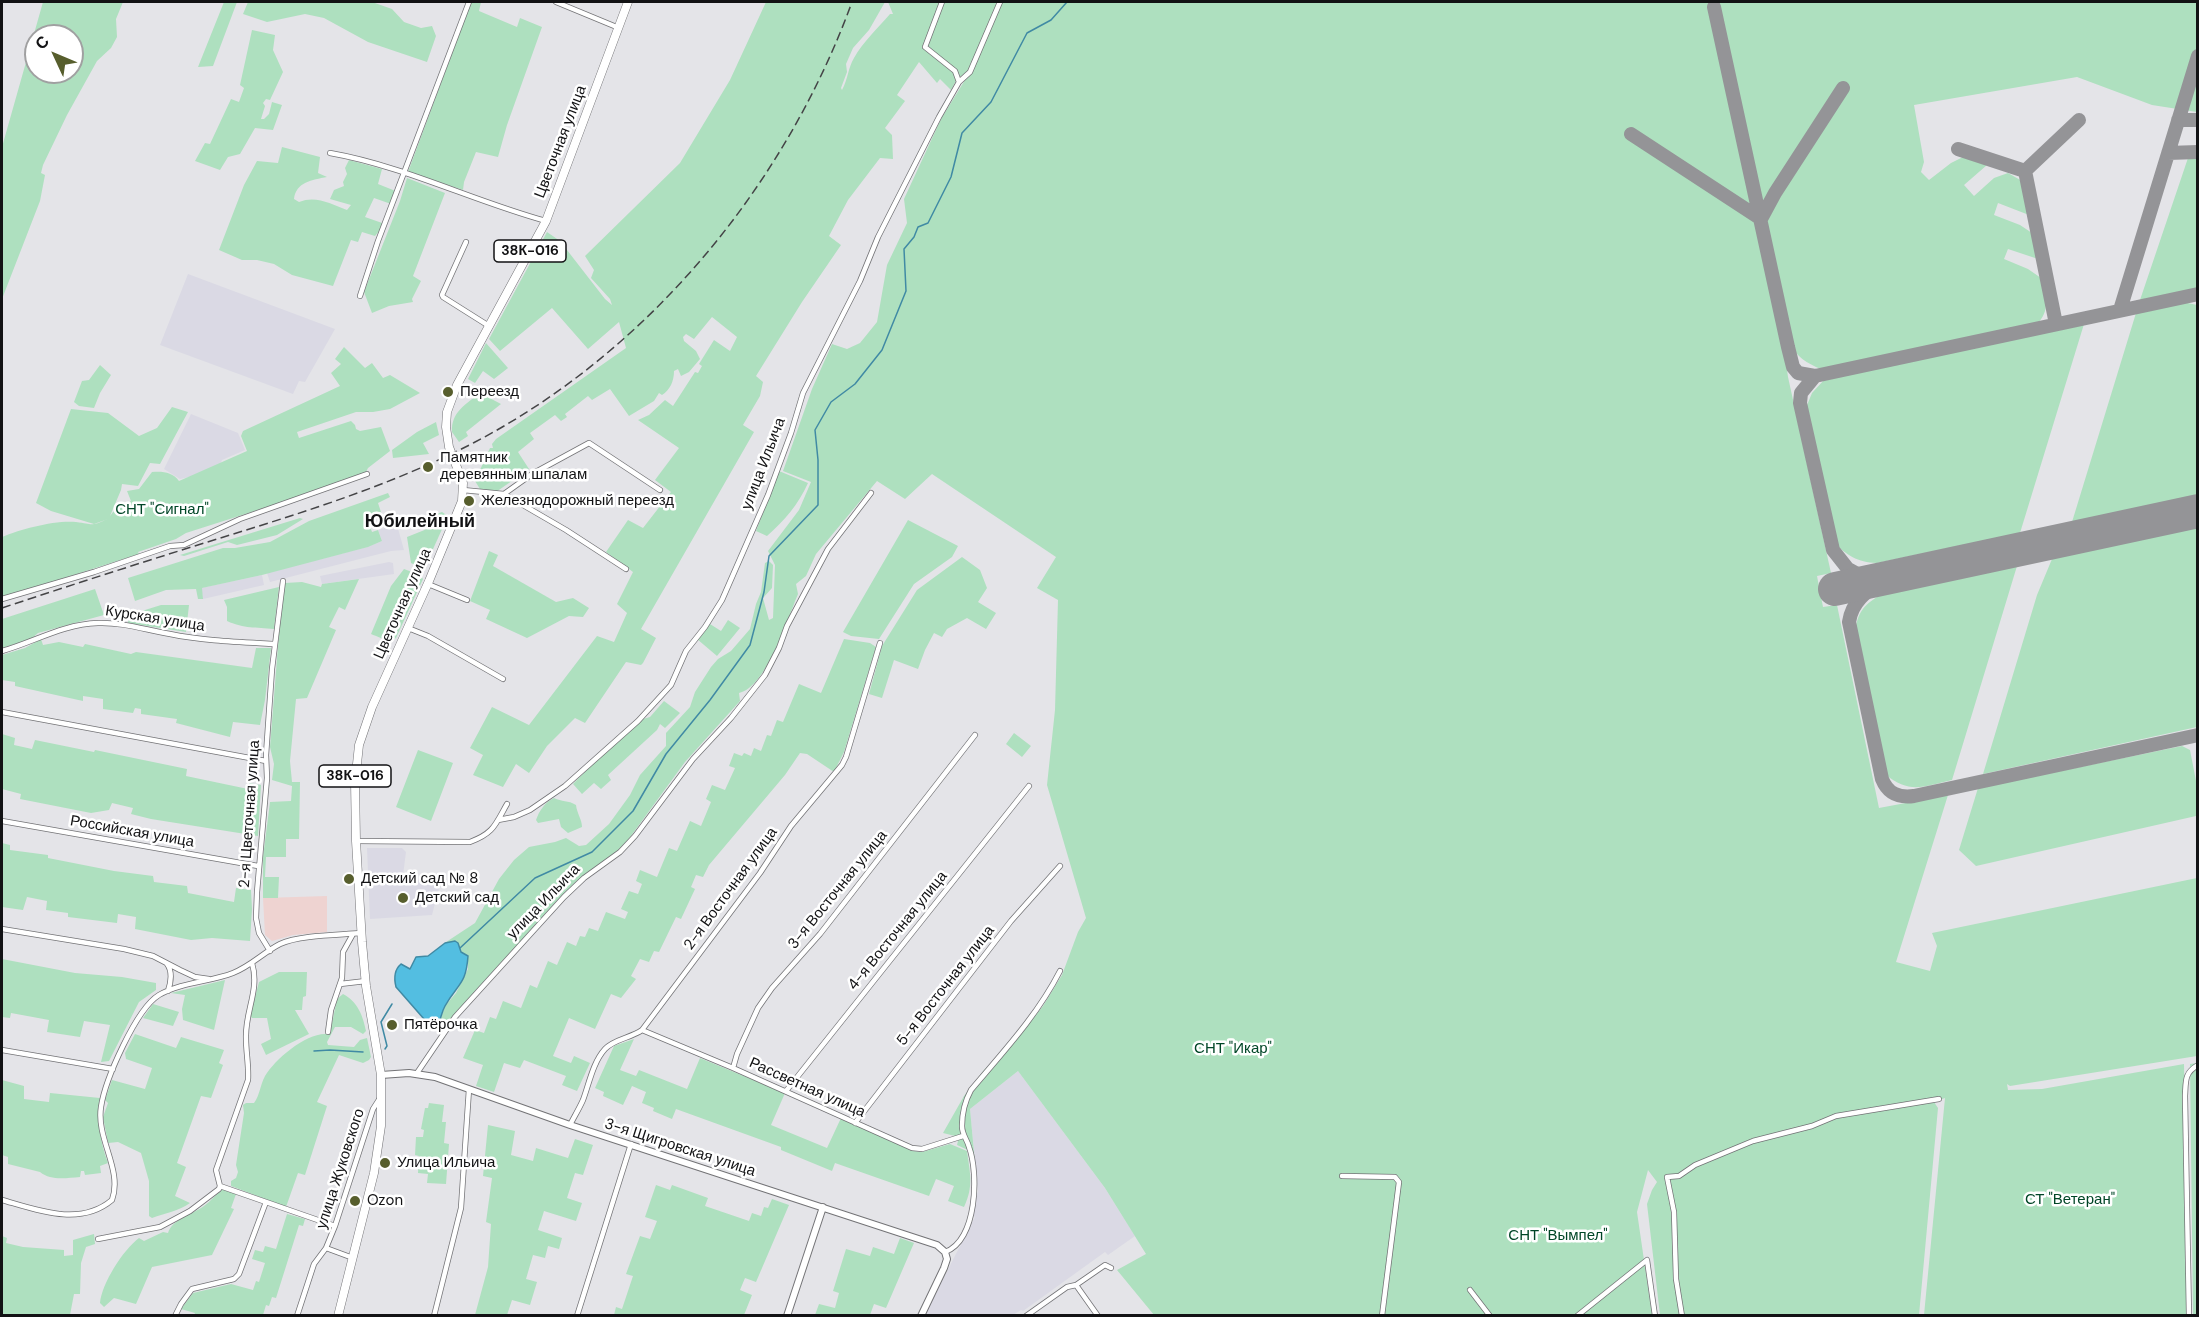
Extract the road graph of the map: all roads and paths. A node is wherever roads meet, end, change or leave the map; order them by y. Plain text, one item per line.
1 (469, 2) edge
2 (556, 2) edge
3 (628, 2) edge
4 (942, 2) edge
5 (1000, 2) edge
6 (619, 28) junction
7 (960, 82) junction
8 (330, 153) dead end
9 (405, 174) junction
10 (546, 221) junction
11 (466, 242) dead end
12 (360, 296) dead end
13 (489, 326) junction
14 (367, 474) dead end
15 (463, 490) junction
16 (660, 490) dead end
17 (871, 493) dead end
18 (504, 494) junction
19 (626, 569) dead end
20 (283, 581) dead end
21 (428, 584) junction
22 (2, 599) edge
23 (467, 600) dead end
24 (408, 628) junction
25 (880, 643) dead end
26 (274, 644) junction
27 (2, 651) edge
28 (503, 679) dead end
29 (2, 712) edge
30 (975, 735) dead end
31 (266, 762) junction
32 (1029, 786) dead end
33 (507, 804) dead end
34 (498, 820) junction
35 (2, 821) edge
36 (356, 841) junction
37 (258, 866) junction
38 (1060, 866) dead end
39 (2, 928) edge
40 (357, 934) junction
41 (270, 951) junction
42 (163, 960) junction
43 (252, 963) junction
44 (1060, 971) dead end
45 (212, 979) junction
46 (366, 981) junction
47 (340, 984) junction
48 (168, 991) junction
49 (642, 1030) junction
50 (328, 1032) dead end
51 (2, 1050) edge
52 (2198, 1065) edge
53 (734, 1068) junction
54 (113, 1069) junction
55 (417, 1073) junction
56 (381, 1075) junction
57 (469, 1089) junction
58 (786, 1091) junction
59 (382, 1097) junction
60 (1939, 1099) dead end
61 (855, 1123) junction
62 (570, 1125) junction
63 (963, 1136) junction
64 (631, 1144) junction
65 (1342, 1176) dead end
66 (220, 1186) junction
67 (2, 1200) edge
68 (266, 1202) junction
69 (823, 1207) junction
70 (335, 1226) junction
71 (98, 1239) dead end
72 (326, 1248) junction
73 (945, 1252) junction
74 (353, 1258) junction
75 (1111, 1268) dead end
76 (1076, 1285) junction
77 (1470, 1290) dead end
78 (1027, 1315) edge
79 (175, 1316) edge
80 (297, 1316) edge
81 (338, 1316) edge
82 (434, 1316) edge
83 (577, 1316) edge
84 (787, 1316) edge
85 (921, 1316) edge
86 (1098, 1316) edge
87 (1382, 1316) edge
88 (1490, 1316) edge
89 (1577, 1316) edge
90 (1655, 1316) edge
91 (1682, 1316) edge
92 (2188, 1316) edge

1 - 9 street
2 - 6 street
3 - 6 main road, Цветочная улица / 38К-016
4 - 7 street
5 - 7 street, улица Ильича
6 - 10 main road, Цветочная улица / 38К-016
7 - 34 street, улица Ильича
8 - 9 street
9 - 10 street
9 - 12 street
10 - 13 main road, Цветочная улица / 38К-016
11 - 13 street
13 - 15 main road, Цветочная улица / 38К-016
14 - 22 street
15 - 18 street
15 - 21 main road, Цветочная улица / 38К-016
16 - 18 street
17 - 55 street, улица Ильича
18 - 19 street
20 - 26 street, 2-я Цветочная улица
21 - 23 street
21 - 24 main road, Цветочная улица / 38К-016
24 - 28 street
24 - 36 main road, Цветочная улица / 38К-016
25 - 49 street, 2-я Восточная улица
26 - 27 street, Курская улица
26 - 31 street, 2-я Цветочная улица
29 - 31 street
30 - 53 street, 3-я Восточная улица
31 - 37 street, 2-я Цветочная улица
32 - 58 street, 4-я Восточная улица
33 - 34 street, улица Ильича
34 - 36 street, улица Ильича
35 - 37 street, Российская улица
36 - 40 main road, Цветочная улица / 38К-016
37 - 41 street, 2-я Цветочная улица
38 - 61 street, 5-я Восточная улица
39 - 42 street
40 - 41 street
40 - 46 main road, Цветочная улица / 38К-016
40 - 47 street
41 - 43 street
42 - 45 street
42 - 48 street
43 - 45 street
43 - 66 street
44 - 63 street
45 - 48 street
46 - 47 street
46 - 56 main road, Цветочная улица / 38К-016
47 - 50 street
48 - 54 street
49 - 53 street, Рассветная улица
49 - 62 street, 2-я Восточная улица
51 - 54 street
52 - 92 street
53 - 58 street, Рассветная улица
54 - 67 street
55 - 56 street
55 - 57 street, 3-я Щигровская улица
56 - 59 main road
57 - 62 street, 3-я Щигровская улица
57 - 82 street
58 - 61 street, Рассветная улица
59 - 70 street, улица Жуковского
59 - 74 main road
60 - 91 street
61 - 63 street, Рассветная улица
62 - 64 street, 3-я Щигровская улица
63 - 73 street
64 - 69 street, 3-я Щигровская улица
64 - 83 street
65 - 87 street
66 - 68 street
66 - 71 street
68 - 70 street
68 - 79 street
69 - 73 street, 3-я Щигровская улица
69 - 84 street
70 - 72 street, улица Жуковского
72 - 74 street
72 - 80 street, улица Жуковского
73 - 85 street
74 - 81 main road
75 - 76 street
76 - 78 street
76 - 86 street
77 - 88 street
89 - 90 street

